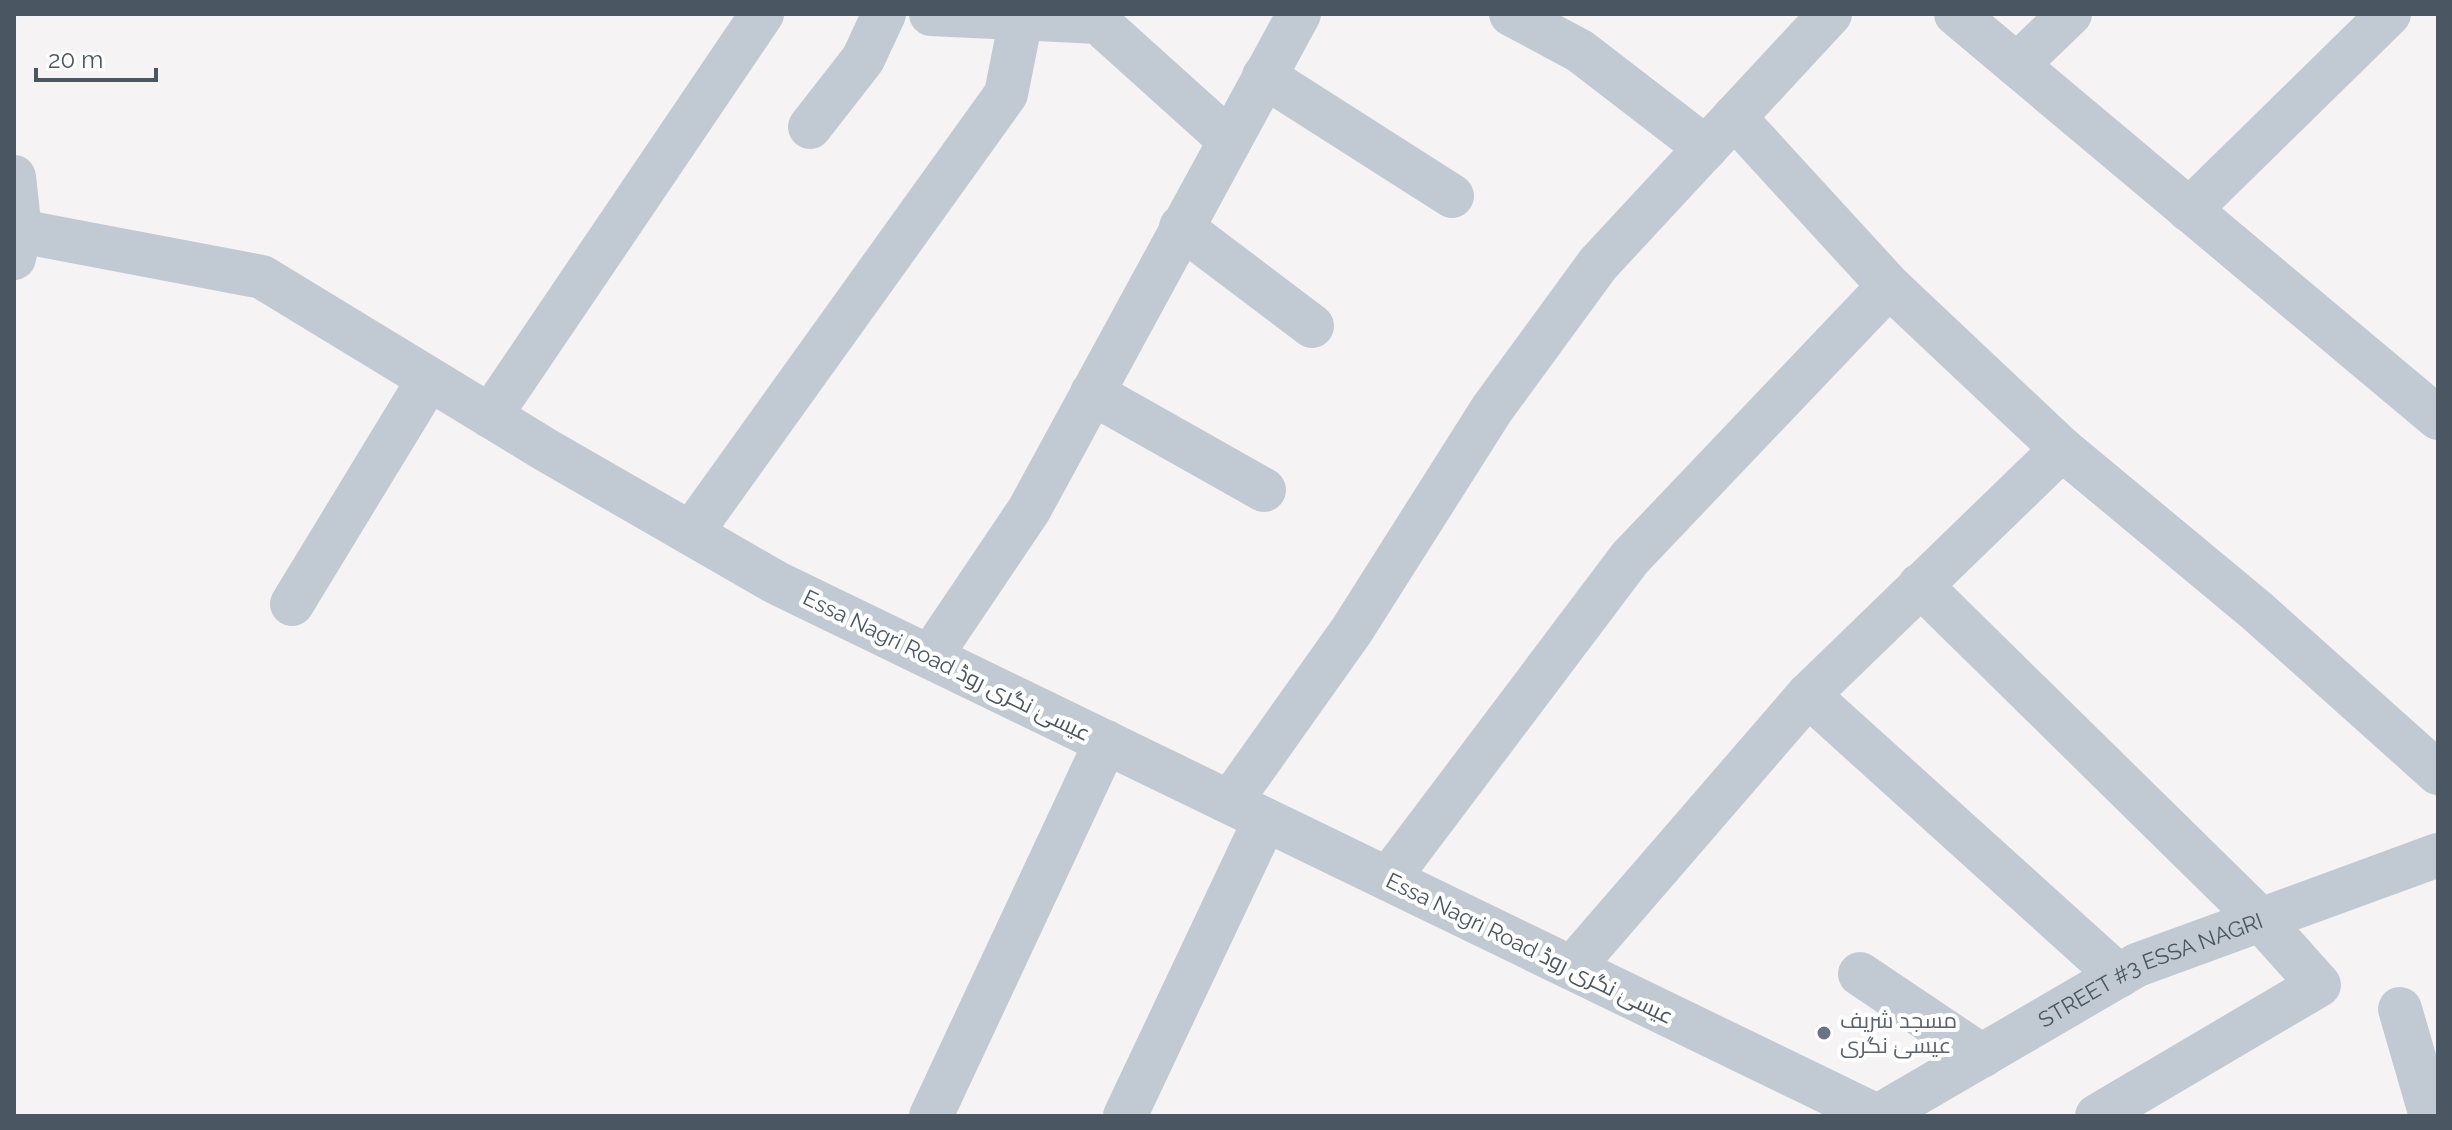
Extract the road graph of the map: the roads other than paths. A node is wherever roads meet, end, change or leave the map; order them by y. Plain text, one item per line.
1 (762, 14) edge
2 (884, 14) edge
3 (931, 14) edge
4 (1299, 14) edge
5 (1830, 14) edge
6 (1956, 14) edge
7 (2070, 14) edge
8 (2389, 14) edge
9 (1022, 16) edge
10 (1526, 17) edge
11 (2017, 65) junction
12 (1264, 76) junction
13 (810, 127) dead end
14 (1720, 133) junction
15 (1229, 140) junction
16 (14, 177) edge
17 (1452, 196) dead end
18 (2189, 210) junction
19 (1181, 227) junction
20 (17, 244) edge
21 (1889, 286) junction
22 (1312, 326) dead end
23 (429, 379) junction
24 (1092, 393) junction
25 (490, 416) junction
26 (2438, 418) edge
27 (2062, 449) junction
28 (1264, 490) dead end
29 (691, 533) junction
30 (1920, 585) junction
31 (292, 604) dead end
32 (930, 657) junction
33 (1808, 695) junction
34 (1106, 742) junction
35 (2438, 773) edge
36 (1248, 811) junction
37 (2434, 862) edge
38 (1388, 879) junction
39 (2261, 920) junction
40 (1572, 968) junction
41 (1860, 974) dead end
42 (2119, 976) junction
43 (2400, 1009) dead end
44 (1982, 1056) junction
45 (931, 1116) edge
46 (1125, 1116) edge
47 (1878, 1116) edge
48 (2097, 1116) edge
49 (2431, 1116) edge

1 - 25 street
2 - 13 street
3 - 9 street
4 - 12 street
5 - 14 street
6 - 11 street
7 - 11 street
8 - 18 street
9 - 15 street
9 - 29 street
10 - 14 street
11 - 18 street
12 - 15 street
12 - 17 street
14 - 21 street
14 - 36 street
15 - 19 street
16 - 20 street
18 - 26 street
19 - 22 street
19 - 24 street
20 - 23 street, Essa Nagri Road عیسیٰ نگری روڈ
21 - 27 street
21 - 38 street
23 - 25 street, Essa Nagri Road عیسیٰ نگری روڈ
23 - 31 street
24 - 28 street
24 - 32 street
25 - 29 street, Essa Nagri Road عیسیٰ نگری روڈ
27 - 30 street
27 - 35 street
29 - 32 street, Essa Nagri Road عیسیٰ نگری روڈ
30 - 33 street
30 - 39 street
32 - 34 street, Essa Nagri Road عیسیٰ نگری روڈ
33 - 40 street
33 - 42 street
34 - 36 street, Essa Nagri Road عیسیٰ نگری روڈ
34 - 45 street
36 - 38 street, Essa Nagri Road عیسیٰ نگری روڈ
36 - 46 street
37 - 39 street, STREET #3 ESSA NAGRI
38 - 40 street, Essa Nagri Road عیسیٰ نگری روڈ
39 - 42 street, STREET #3 ESSA NAGRI
39 - 48 street
40 - 47 street, Essa Nagri Road عیسیٰ نگری روڈ
41 - 44 street
42 - 44 street, STREET #3 ESSA NAGRI
43 - 49 street
44 - 47 street, STREET #3 ESSA NAGRI

